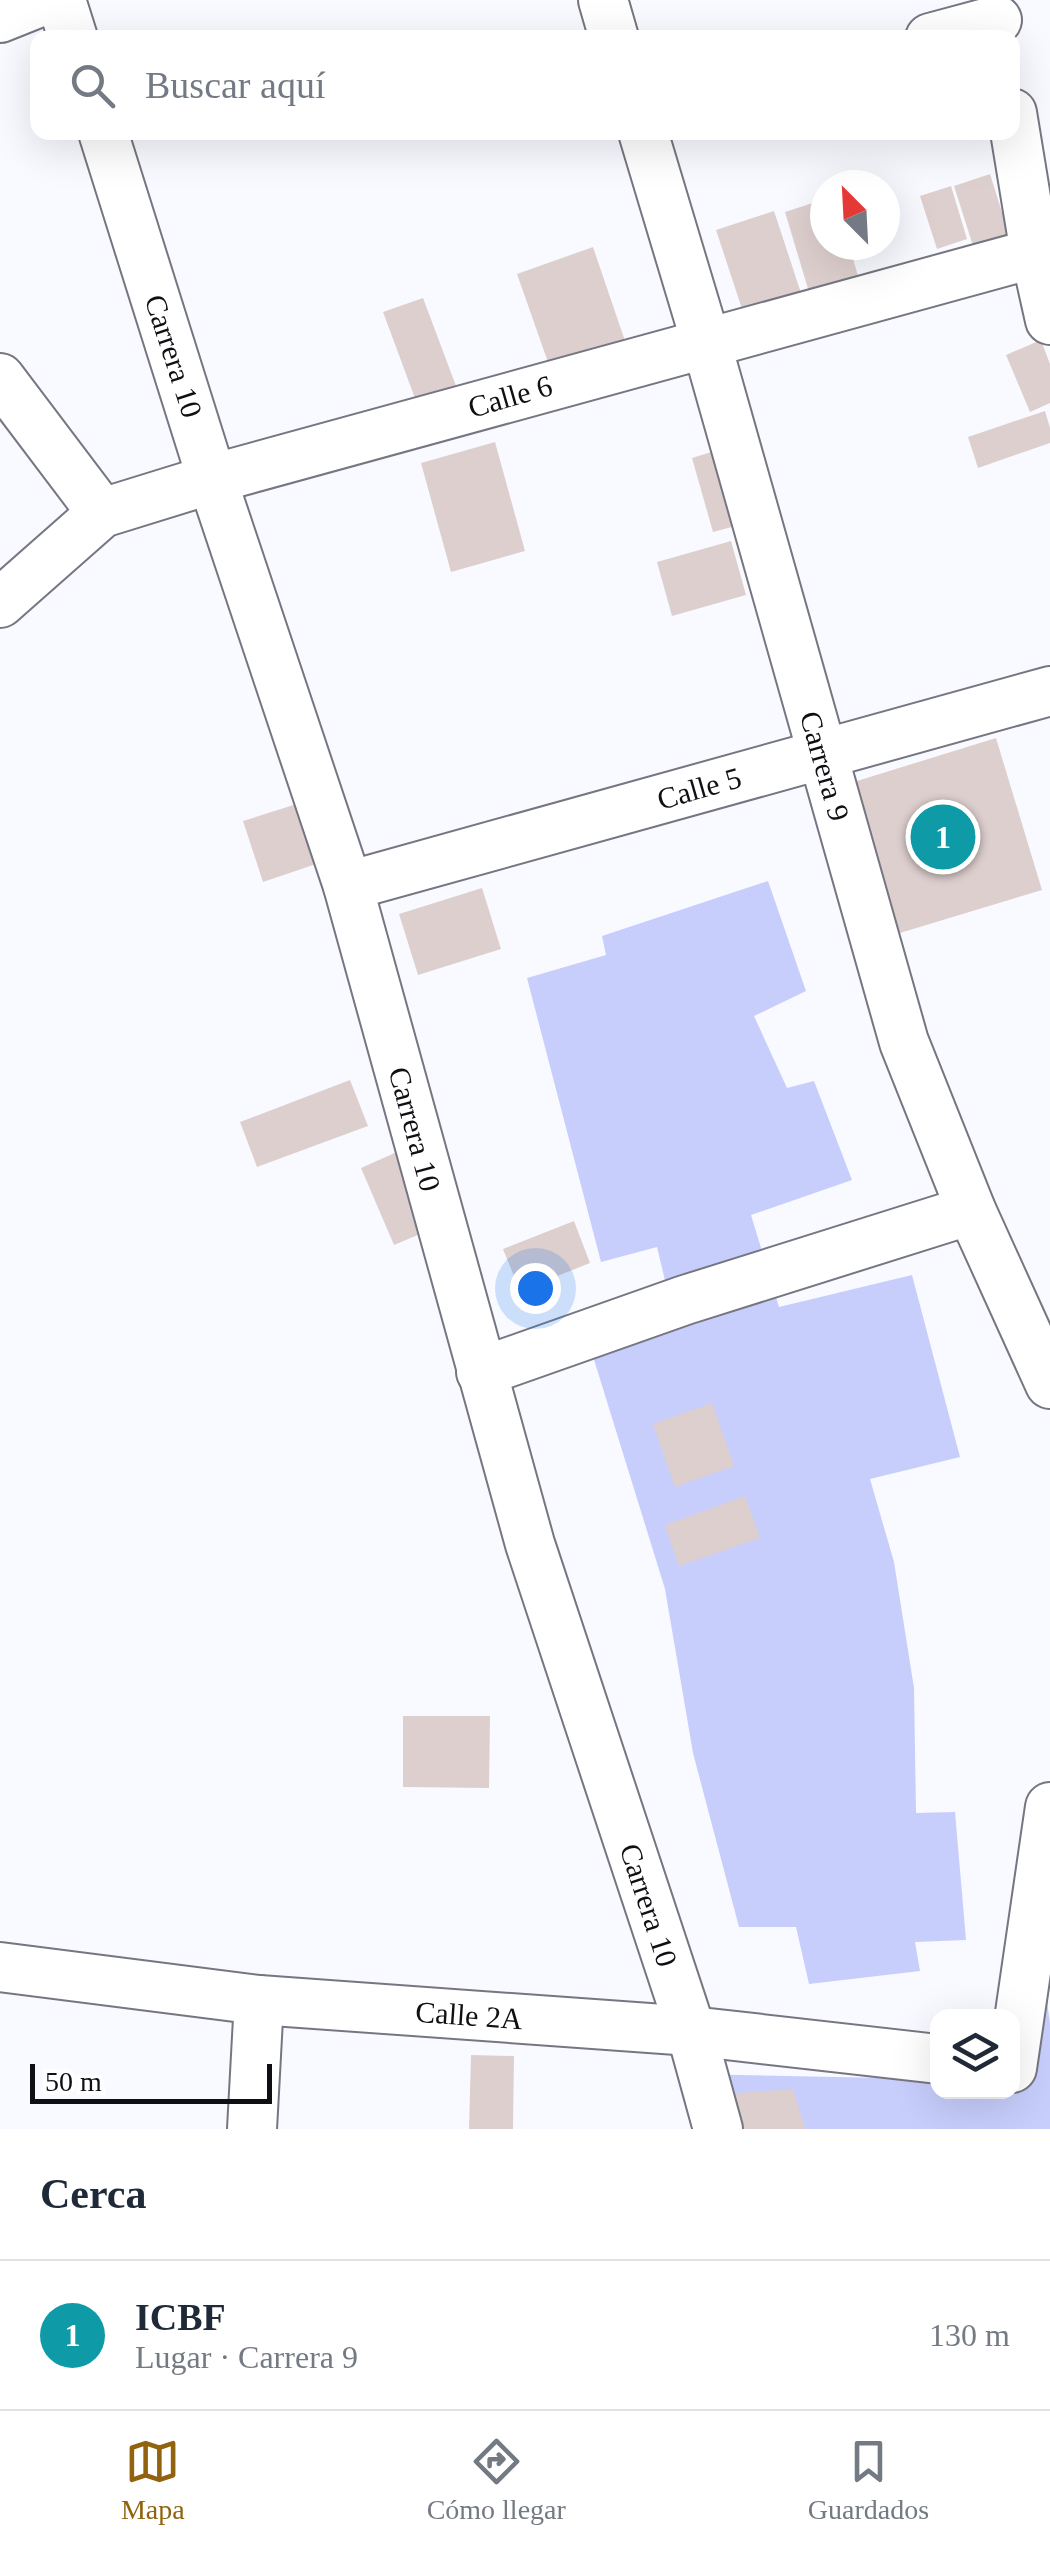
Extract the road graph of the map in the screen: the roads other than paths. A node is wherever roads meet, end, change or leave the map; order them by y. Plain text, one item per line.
1 (45, 0) edge
2 (61, 0) edge
3 (603, 0) edge
4 (0, 18) edge
5 (997, 19) edge
6 (70, 30) edge
7 (612, 30) edge
8 (958, 30) edge
9 (106, 140) edge
10 (645, 140) edge
11 (1018, 140) edge
12 (1043, 251) edge
13 (1050, 320) edge
14 (706, 342) junction
15 (0, 378) edge
16 (212, 479) junction
17 (102, 514) junction
18 (0, 602) edge
19 (1050, 690) edge
20 (822, 754) junction
21 (348, 886) junction
22 (971, 1210) junction
23 (480, 1372) junction
24 (1050, 1384) edge
25 (1050, 1807) edge
26 (0, 1967) edge
27 (259, 2000) junction
28 (1020, 2019) edge
29 (691, 2031) junction
30 (930, 2058) edge
31 (252, 2129) edge
32 (718, 2129) edge

1 - 4 street
2 - 6 street
3 - 7 street
5 - 8 street
9 - 16 street, Carrera 10
10 - 14 street, Carrera 9
11 - 12 street
12 - 13 street
12 - 14 street, Calle 6
14 - 16 street, Calle 6
14 - 20 street, Carrera 9
15 - 17 street
16 - 17 street, Calle 6
16 - 21 street, Carrera 10
17 - 18 street, Calle 6
19 - 20 street, Calle 5
20 - 21 street, Calle 5
20 - 22 street, Carrera 9
21 - 23 street, Carrera 10
22 - 23 street
22 - 24 street, Carrera 9
23 - 29 street, Carrera 10
25 - 28 street
26 - 27 street, Calle 2A
27 - 29 street, Calle 2A
27 - 31 street
29 - 30 street, Calle 2A
29 - 32 street, Carrera 10

